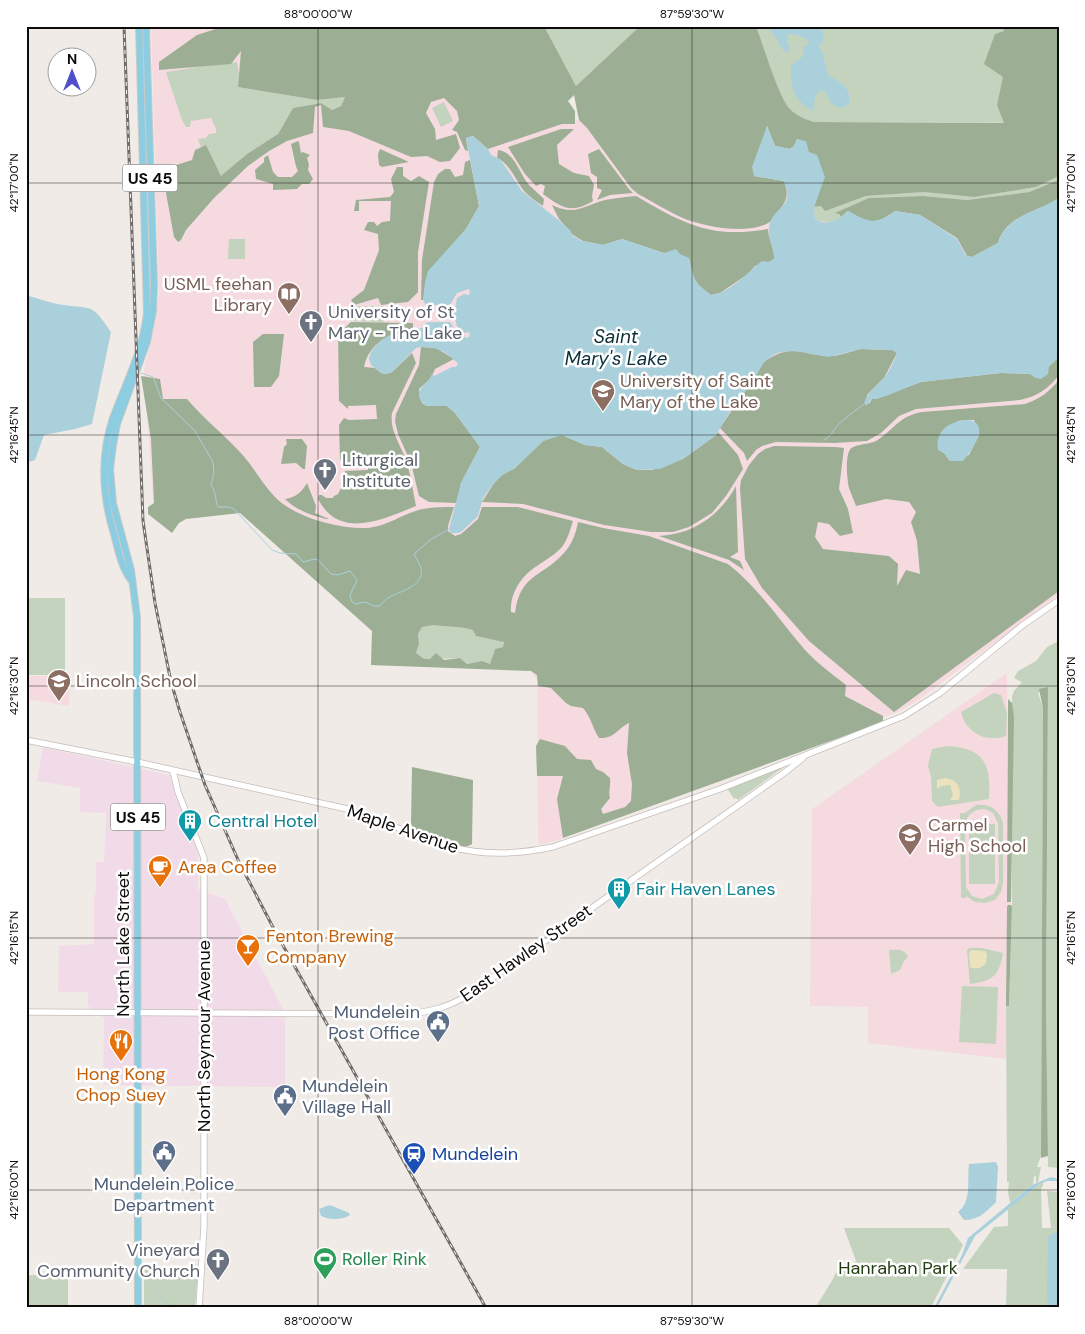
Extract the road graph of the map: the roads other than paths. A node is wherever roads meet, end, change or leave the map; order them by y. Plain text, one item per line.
1 (139, 26) edge
2 (146, 26) edge
3 (131, 580) junction
4 (1059, 600) edge
5 (26, 740) edge
6 (806, 755) junction
7 (137, 762) junction
8 (173, 771) junction
9 (26, 1012) edge
10 (139, 1012) junction
11 (204, 1012) junction
12 (138, 1308) edge
13 (199, 1308) edge

1 - 3 main road, North Lake Street / US 45
2 - 3 main road, North Lake Street / US 45
3 - 7 main road, North Lake Street / US 45
4 - 6 street, Maple Avenue
5 - 7 street, Maple Avenue
6 - 8 street, Maple Avenue
6 - 11 street, East Hawley Street
7 - 8 street, Maple Avenue
7 - 10 main road, North Lake Street / US 45
8 - 11 street, North Seymour Avenue
9 - 10 street, East Hawley Street
10 - 11 street, East Hawley Street
10 - 12 main road, North Lake Street / US 45
11 - 13 street, North Seymour Avenue

